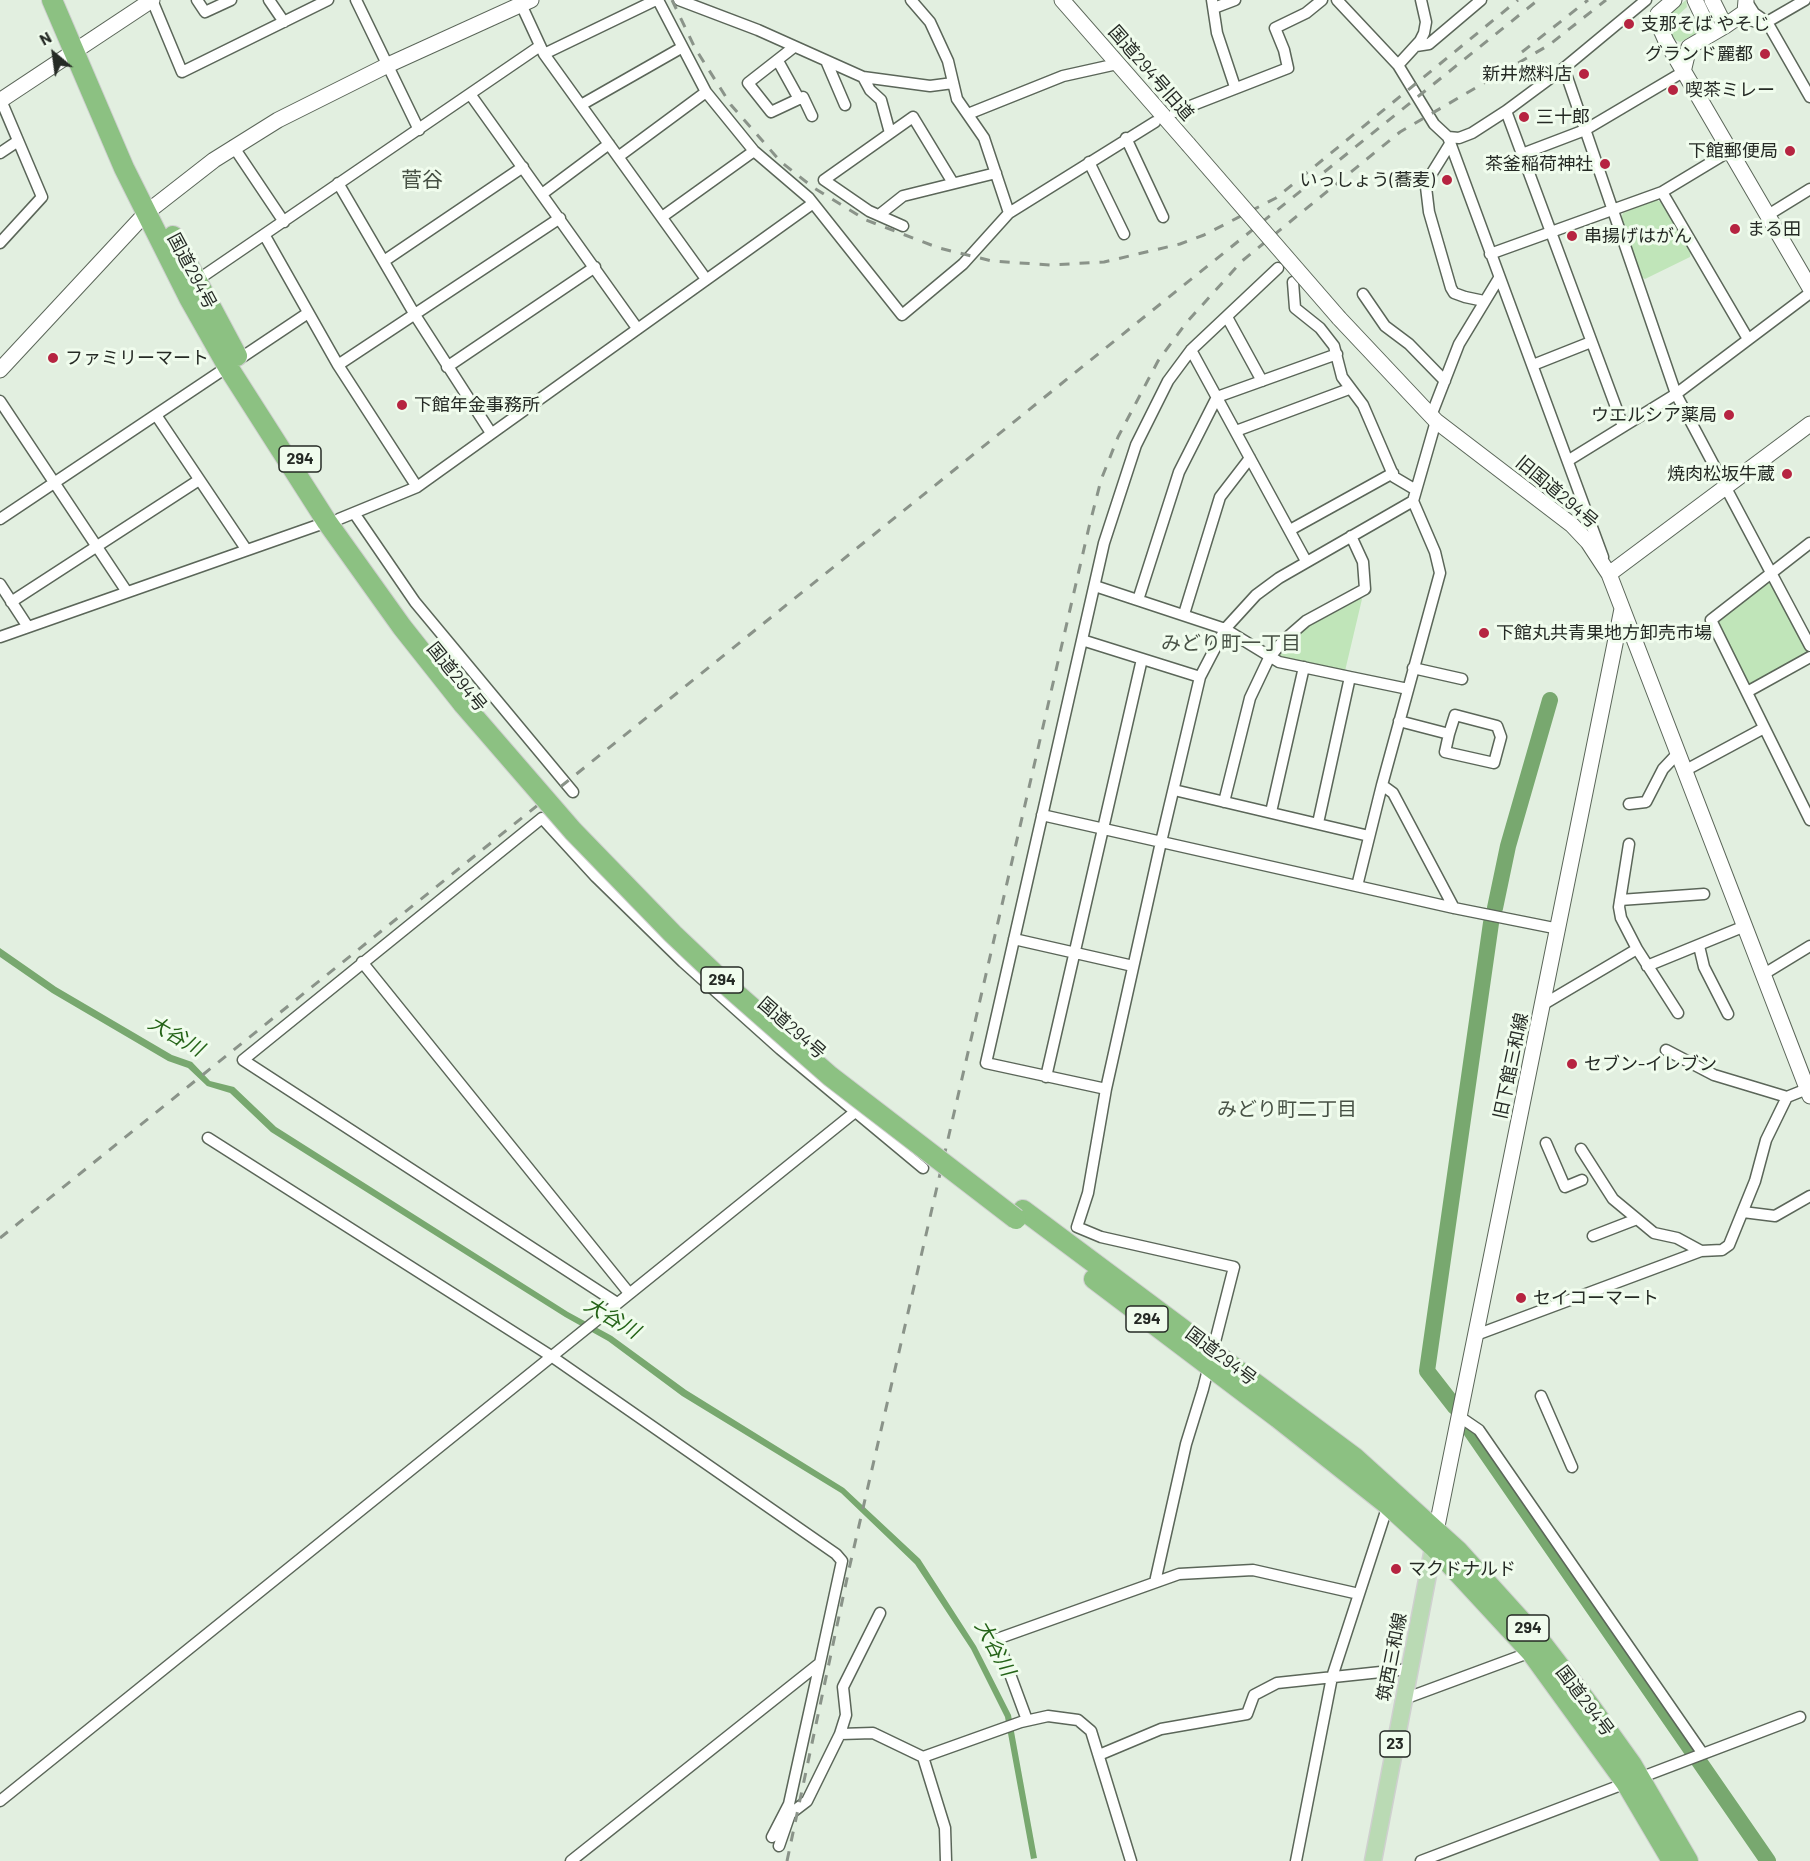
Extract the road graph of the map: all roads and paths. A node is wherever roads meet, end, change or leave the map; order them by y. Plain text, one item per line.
1 (52, 0) edge
2 (66, 0) edge
3 (152, 0) edge
4 (197, 0) edge
5 (231, 0) edge
6 (269, 0) edge
7 (328, 0) edge
8 (356, 0) edge
9 (657, 0) edge
10 (680, 0) edge
11 (911, 0) edge
12 (1062, 0) edge
13 (1235, 0) edge
14 (1322, 0) edge
15 (1337, 0) edge
16 (1421, 0) edge
17 (1480, 0) edge
18 (1646, 0) edge
19 (1674, 0) edge
20 (1695, 0) edge
21 (1712, 0) edge
22 (1805, 0) edge
23 (524, 2) edge
24 (1213, 4) edge
25 (1656, 5) edge
26 (1745, 6) edge
27 (284, 22) junction
28 (1767, 22) junction
29 (1725, 26) junction
30 (1711, 34) junction
31 (1666, 41) junction
32 (1416, 46) junction
33 (794, 47) junction
34 (1689, 47) junction
35 (681, 48) junction
36 (78, 49) junction
37 (542, 50) junction
38 (778, 61) junction
39 (827, 63) junction
40 (1117, 64) junction
41 (388, 65) junction
42 (1398, 65) junction
43 (1564, 68) junction
44 (1683, 72) junction
45 (863, 77) junction
46 (953, 83) junction
47 (1235, 87) junction
48 (706, 92) junction
49 (470, 94) junction
50 (1810, 97) edge
51 (0, 99) edge
52 (799, 99) junction
53 (581, 105) junction
54 (845, 105) dead end
55 (1506, 111) junction
56 (1175, 112) dead end
57 (968, 114) junction
58 (812, 116) dead end
59 (1155, 122) dead end
60 (419, 130) junction
61 (1585, 130) junction
62 (890, 133) junction
63 (1126, 138) junction
64 (18, 141) junction
65 (1449, 141) junction
66 (609, 144) junction
67 (1188, 144) joint
68 (233, 146) junction
69 (1730, 151) junction
70 (754, 152) junction
71 (0, 153) edge
72 (1522, 154) junction
73 (618, 157) junction
74 (1089, 162) junction
75 (523, 167) junction
76 (996, 173) junction
77 (338, 183) junction
78 (953, 183) junction
79 (1810, 189) edge
80 (1662, 192) junction
81 (542, 194) junction
82 (812, 204) junction
83 (151, 209) junction
84 (1613, 210) junction
85 (1009, 213) junction
86 (879, 215) junction
87 (1767, 215) junction
88 (662, 217) junction
89 (1163, 217) dead end
90 (560, 218) junction
91 (284, 222) junction
92 (903, 226) dead end
93 (1551, 232) junction
94 (1124, 234) dead end
95 (264, 236) junction
96 (0, 243) edge
97 (1490, 254) junction
98 (384, 261) junction
99 (595, 267) junction
100 (1278, 268) dead end
101 (1499, 278) junction
102 (706, 279) junction
103 (196, 281) junction
104 (1293, 282) dead end
105 (1810, 288) edge
106 (1810, 293) edge
107 (1364, 294) dead end
108 (1484, 301) junction
109 (308, 314) junction
110 (415, 315) junction
111 (1227, 317) junction
112 (637, 328) junction
113 (1748, 339) junction
114 (1591, 342) junction
115 (1191, 350) junction
116 (1337, 354) junction
117 (234, 363) junction
118 (338, 365) junction
119 (1533, 365) junction
120 (447, 367) junction
121 (0, 370) edge
122 (1262, 381) junction
123 (1445, 381) junction
124 (1348, 389) junction
125 (1676, 394) junction
126 (1217, 397) junction
127 (0, 401) edge
128 (156, 415) junction
129 (1433, 419) junction
130 (1810, 424) edge
131 (1623, 426) junction
132 (1236, 431) junction
133 (491, 433) junction
134 (1250, 458) junction
135 (1569, 460) junction
136 (1393, 473) junction
137 (199, 480) junction
138 (54, 482) junction
139 (417, 487) junction
140 (1725, 488) junction
141 (1414, 495) junction
142 (340, 518) junction
143 (0, 519) edge
144 (1290, 530) junction
145 (1351, 536) junction
146 (1810, 543) edge
147 (98, 547) junction
148 (246, 549) junction
149 (1306, 561) junction
150 (1771, 573) junction
151 (1609, 574) junction
152 (0, 584) edge
153 (1095, 586) junction
154 (127, 592) junction
155 (1138, 600) junction
156 (11, 602) junction
157 (1622, 609) junction
158 (1184, 615) junction
159 (28, 627) junction
160 (1225, 629) junction
161 (0, 638) edge
162 (1082, 640) junction
163 (1810, 646) edge
164 (1810, 657) edge
165 (1269, 658) junction
166 (1142, 659) junction
167 (1304, 667) junction
168 (1413, 668) junction
169 (1350, 677) junction
170 (1200, 678) junction
171 (1462, 679) dead end
172 (1408, 688) junction
173 (1747, 692) junction
174 (1399, 721) junction
175 (1764, 728) junction
176 (1449, 734) junction
177 (1679, 752) junction
178 (1686, 770) junction
179 (1382, 785) junction
180 (1174, 790) junction
181 (573, 792) dead end
182 (1224, 802) junction
183 (1629, 804) dead end
184 (1271, 813) junction
185 (1042, 815) junction
186 (1810, 820) edge
187 (1318, 823) junction
188 (1101, 830) junction
189 (1369, 836) junction
190 (1161, 842) junction
191 (1629, 844) dead end
192 (1357, 886) junction
193 (1704, 894) dead end
194 (1620, 900) junction
195 (1454, 908) junction
196 (1745, 926) junction
197 (1559, 929) junction
198 (1014, 939) junction
199 (1699, 946) junction
200 (1810, 946) edge
201 (1637, 949) junction
202 (1074, 953) junction
203 (362, 962) junction
204 (1133, 966) junction
205 (1647, 966) junction
206 (1764, 974) junction
207 (1544, 1004) junction
208 (1678, 1013) dead end
209 (1728, 1014) dead end
210 (1666, 1050) dead end
211 (1046, 1077) junction
212 (1808, 1086) edge
213 (1106, 1089) junction
214 (1787, 1097) junction
215 (855, 1112) junction
216 (208, 1138) dead end
217 (1546, 1143) dead end
218 (1581, 1149) dead end
219 (923, 1168) dead end
220 (1582, 1180) dead end
221 (1810, 1196) edge
222 (1743, 1212) junction
223 (1637, 1219) junction
224 (1593, 1236) dead end
225 (1701, 1251) junction
226 (629, 1293) junction
227 (613, 1306) junction
228 (1476, 1335) junction
229 (553, 1354) junction
230 (1210, 1357) junction
231 (1541, 1396) dead end
232 (1460, 1417) junction
233 (1572, 1467) dead end
234 (1388, 1505) junction
235 (1435, 1539) junction
236 (1155, 1582) junction
237 (1359, 1594) junction
238 (880, 1613) dead end
239 (1531, 1652) junction
240 (820, 1663) junction
241 (1409, 1669) junction
242 (1332, 1677) junction
243 (1404, 1699) junction
244 (1800, 1717) dead end
245 (1024, 1721) junction
246 (840, 1734) junction
247 (1703, 1754) junction
248 (1099, 1755) junction
249 (923, 1757) junction
250 (1633, 1780) junction
251 (0, 1801) edge
252 (571, 1861) edge
253 (946, 1861) edge
254 (1131, 1861) edge
255 (1296, 1861) edge
256 (1372, 1861) edge
257 (1421, 1861) edge
258 (1672, 1861) edge
259 (1688, 1861) edge

1 - 36 highway, 国道294号 / 294
2 - 36 highway, 国道294号 / 294
3 - 27 street
3 - 36 street
4 - 5 street
6 - 27 street
7 - 27 street
8 - 41 street
9 - 35 street
9 - 37 street
10 - 33 street
11 - 46 street
12 - 40 street, 国道294号旧道
13 - 24 street
14 - 47 street
15 - 42 street
16 - 32 street
17 - 32 street
18 - 43 street
19 - 25 street
20 - 30 street
21 - 29 street
22 - 28 street
23 - 37 street
23 - 41 street
24 - 47 street
25 - 31 street
26 - 28 street
26 - 29 street
28 - 50 street
29 - 30 street
30 - 34 street
31 - 34 street
31 - 44 street
32 - 42 street
33 - 38 street
33 - 39 street
34 - 44 street
35 - 48 street
35 - 53 street
36 - 51 street
36 - 83 highway, 国道294号 / 294
37 - 49 street
37 - 53 street
38 - 52 street
38 - 52 street
39 - 45 street
39 - 54 street
40 - 57 street
40 - 67 street, 国道294号旧道
41 - 60 street
41 - 68 street
42 - 65 street
43 - 55 street
43 - 61 street
44 - 61 street
44 - 69 street
45 - 46 street
45 - 62 street
46 - 57 street
47 - 56 street
48 - 70 street
48 - 73 street
49 - 60 street
49 - 75 street
51 - 64 street
52 - 58 street
53 - 66 street
55 - 65 street
55 - 72 street
57 - 76 street
59 - 63 street
60 - 77 street
61 - 72 street
61 - 84 street
62 - 78 street
62 - 86 street
63 - 74 street
63 - 89 street
64 - 71 street
64 - 96 street
65 - 97 street
65 - 108 street
66 - 73 street
66 - 81 street
67 - 129 street, 旧国道294号, bridge
68 - 83 street
68 - 91 street
69 - 80 street
69 - 87 street
70 - 82 street
70 - 88 street
72 - 93 street
73 - 88 street
74 - 85 street
74 - 94 street
75 - 81 street
75 - 98 street
76 - 78 street
76 - 85 street
77 - 91 street
77 - 98 street
78 - 86 street
79 - 87 street
80 - 84 street
80 - 113 street
81 - 90 street
82 - 85 street
82 - 102 street
83 - 103 highway, 国道294号 / 294
83 - 117 highway, 国道294号 / 294
83 - 121 street
84 - 93 street
84 - 125 street
86 - 92 street
87 - 105 street
88 - 102 street
90 - 99 street
90 - 110 street
91 - 95 street
93 - 97 street
93 - 114 street
95 - 103 street
95 - 109 street
97 - 101 street
98 - 110 street
99 - 112 street
99 - 120 street
100 - 111 street
101 - 108 street
101 - 119 street
102 - 112 street
103 - 117 highway, 国道294号 / 294
104 - 116 street
106 - 113 street
107 - 123 street
108 - 123 street
109 - 117 street
109 - 118 street
110 - 118 street
110 - 120 street
111 - 115 street
111 - 122 street
112 - 133 street
113 - 125 street
114 - 119 street
114 - 131 street
115 - 126 street
115 - 153 street
116 - 122 street
116 - 124 street
117 - 128 street
117 - 142 highway, 国道294号 / 294
118 - 139 street
119 - 135 street
120 - 133 street
122 - 126 street
123 - 129 street
124 - 132 street
124 - 136 street
125 - 131 street
125 - 140 street
126 - 132 street
126 - 155 street
127 - 138 street
128 - 137 street
128 - 138 street
129 - 141 street
129 - 151 street, 旧国道294号
130 - 140 street
131 - 135 street
132 - 134 street
133 - 139 street
134 - 144 street
134 - 158 street
135 - 151 street
136 - 141 street
136 - 144 street
137 - 147 street
137 - 148 street
138 - 143 street
138 - 147 street
139 - 142 street
140 - 150 street
140 - 151 street
141 - 145 street
141 - 168 street
142 - 148 street
142 - 181 street
142 - 230 highway, 国道294号 / 294
144 - 149 street
145 - 149 street
145 - 165 street
146 - 150 street
147 - 154 street
147 - 156 street
148 - 154 street
149 - 160 street
150 - 163 street
150 - 173 street
151 - 157 street, 旧国道294号
152 - 156 street
153 - 155 street
153 - 162 street
154 - 159 street
155 - 158 street
156 - 159 street
157 - 177 street, 旧国道294号
157 - 197 street, 旧下館三和線
158 - 160 street
159 - 161 street
160 - 165 street
160 - 170 street
162 - 166 street
162 - 185 street
164 - 173 street
165 - 167 street
165 - 182 street
166 - 170 street
166 - 188 street
167 - 169 street
167 - 184 street
168 - 171 street
168 - 172 street
169 - 172 street
169 - 187 street
170 - 180 street
172 - 174 street
173 - 175 street
174 - 176 street
174 - 179 street
175 - 178 street
175 - 186 street
176 - 176 street
177 - 178 street, 旧国道294号
177 - 183 street
178 - 196 street, 旧国道294号
179 - 189 street
179 - 195 street
180 - 182 street
180 - 190 street
182 - 184 street
184 - 187 street
185 - 188 street
185 - 198 street
187 - 189 street
188 - 190 street
188 - 202 street
189 - 192 street
190 - 192 street
190 - 204 street
191 - 194 street
192 - 195 street
193 - 194 street
194 - 201 street
195 - 197 street
196 - 199 street
196 - 206 street, 旧国道294号
197 - 207 street, 旧下館三和線
198 - 202 street
198 - 211 street
199 - 205 street
199 - 209 street
200 - 206 street
201 - 205 street
201 - 207 street
202 - 204 street
202 - 211 street
203 - 215 street
203 - 226 street
203 - 227 street
204 - 213 street
205 - 208 street
206 - 212 street, 旧国道294号
207 - 228 street, 旧下館三和線
210 - 214 street
211 - 213 street
212 - 214 street
213 - 230 street
214 - 222 street
215 - 219 street
215 - 226 street
216 - 229 street
217 - 220 street
218 - 223 street
221 - 222 street
222 - 225 street
223 - 224 street
223 - 225 street
225 - 228 street
226 - 227 street
227 - 229 street
228 - 232 street, 旧下館三和線
229 - 240 street
229 - 251 street
230 - 234 highway, 国道294号 / 294
230 - 235 highway, 国道294号 / 294
230 - 236 street
231 - 233 street
232 - 235 street, 旧下館三和線
232 - 247 street
234 - 235 highway, 国道294号 / 294
234 - 237 street
235 - 239 highway, 国道294号 / 294
235 - 241 main road, 筑西三和線 / 23
235 - 250 highway, 国道294号 / 294
236 - 237 street
236 - 245 street
237 - 242 street
238 - 246 street
239 - 243 street
239 - 250 highway, 国道294号 / 294
240 - 246 street
240 - 252 street
241 - 242 street
241 - 243 main road, 筑西三和線 / 23
242 - 248 street
242 - 255 street
243 - 256 main road, 筑西三和線 / 23
244 - 247 street
245 - 248 street
245 - 249 street
246 - 249 street
247 - 250 street
248 - 254 street
249 - 253 street
250 - 257 street
250 - 258 highway, 国道294号 / 294
250 - 259 highway, 国道294号 / 294

